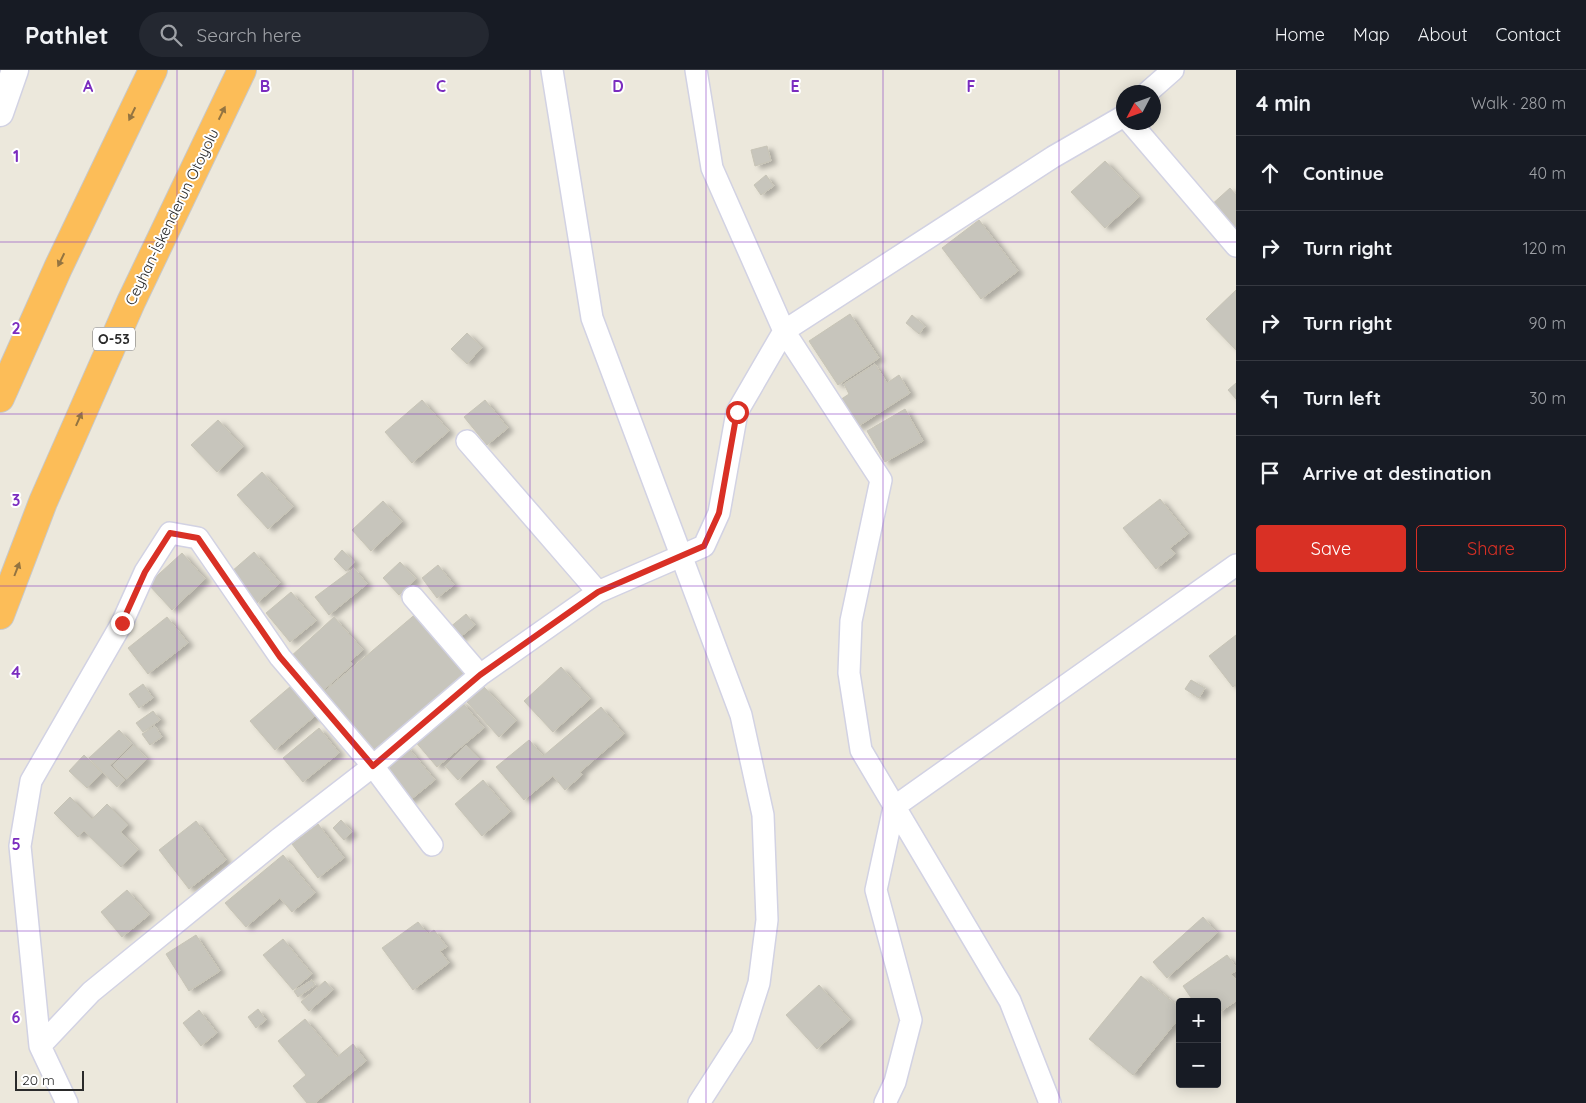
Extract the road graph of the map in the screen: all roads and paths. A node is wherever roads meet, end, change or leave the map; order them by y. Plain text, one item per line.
1 (15, 70) edge
2 (153, 70) edge
3 (242, 70) edge
4 (552, 70) edge
5 (696, 70) edge
6 (1172, 70) edge
7 (1156, 85) edge
8 (0, 113) edge
9 (1116, 121) edge
10 (1137, 130) edge
11 (1236, 246) edge
12 (784, 331) junction
13 (0, 398) edge
14 (466, 441) dead end
15 (682, 554) junction
16 (1236, 565) edge
17 (598, 592) junction
18 (413, 597) dead end
19 (0, 615) edge
20 (480, 675) junction
21 (373, 766) junction
22 (894, 807) junction
23 (432, 845) dead end
24 (40, 1046) junction
25 (67, 1103) edge
26 (699, 1103) edge
27 (885, 1103) edge
28 (1050, 1103) edge

1 - 8 street
2 -> 13 highway
19 -> 3 highway, Ceyhan-İskenderun Otoyolu / O-53
4 - 15 street
5 - 12 street
6 - 7 street
9 - 12 street
10 - 11 street
12 - 15 street
12 - 22 street
14 - 17 street
15 - 17 street
15 - 26 street
16 - 22 street
17 - 20 street
18 - 20 street
20 - 21 street
21 - 23 street
21 - 24 street
21 - 24 street
22 - 27 street
22 - 28 street
24 - 25 street

